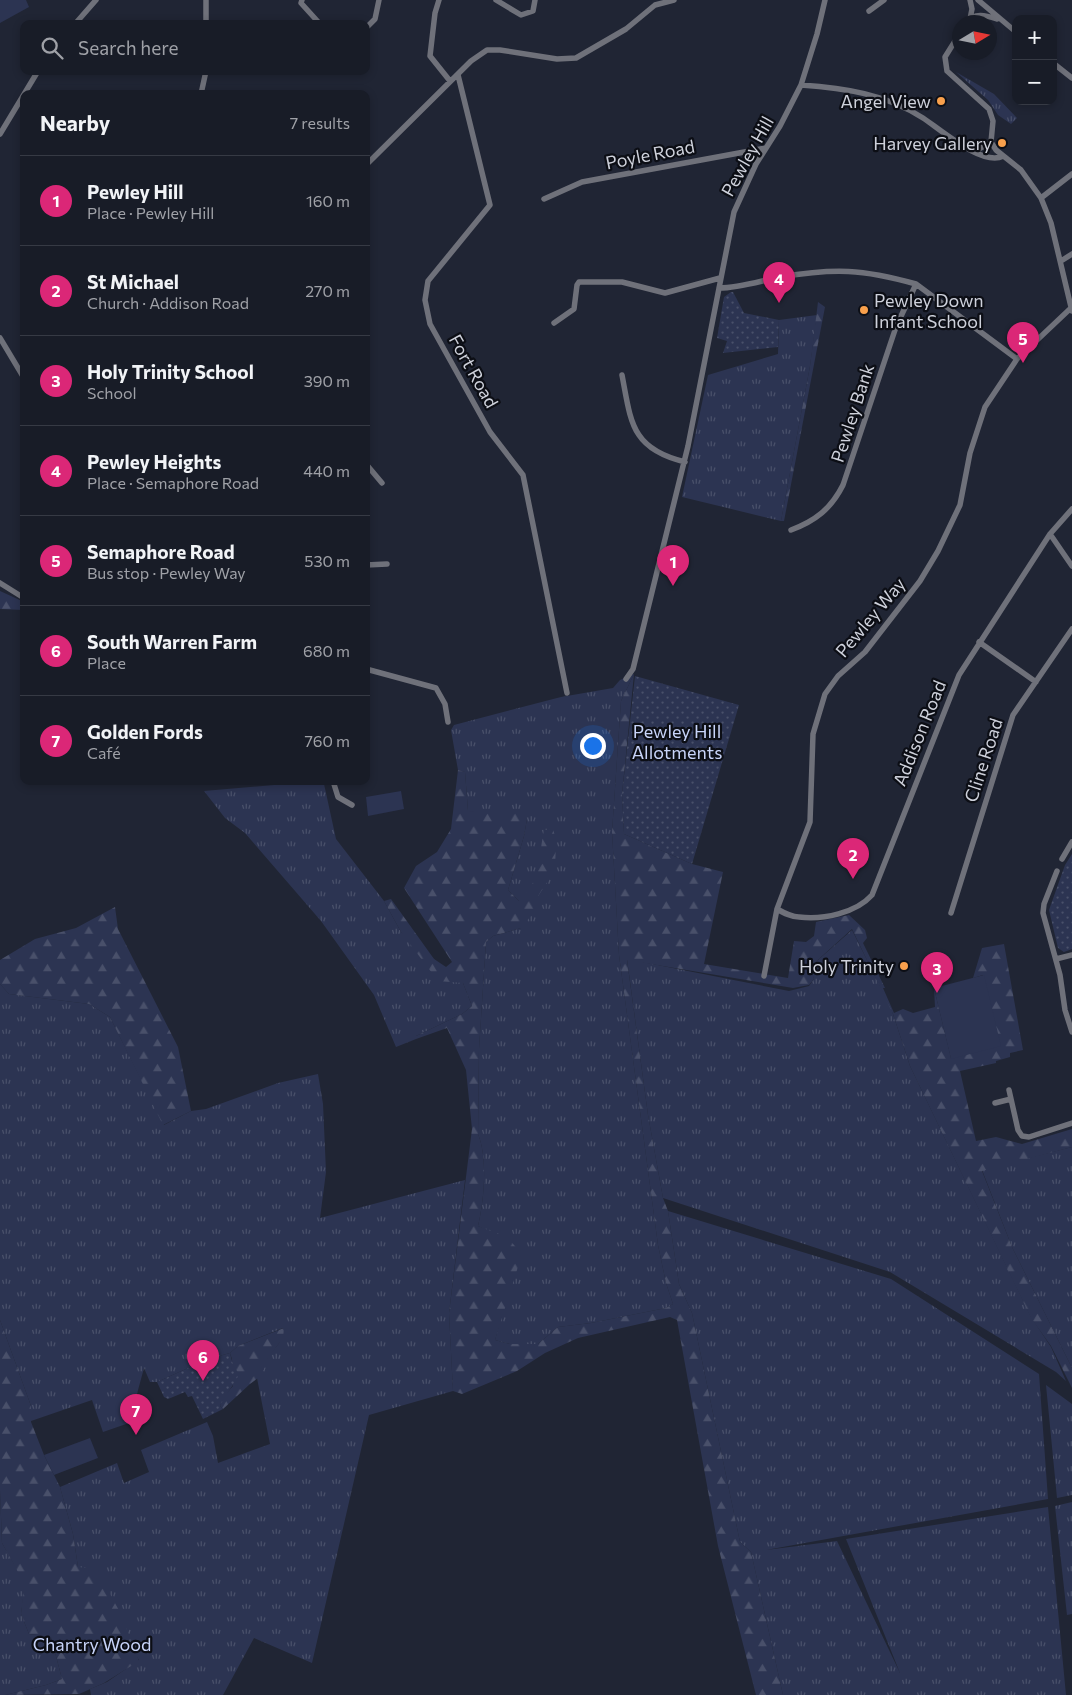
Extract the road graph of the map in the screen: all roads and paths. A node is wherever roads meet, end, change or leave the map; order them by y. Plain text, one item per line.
1 (96, 0) edge
2 (206, 0) edge
3 (302, 0) edge
4 (379, 0) edge
5 (439, 0) edge
6 (496, 0) edge
7 (535, 0) edge
8 (674, 0) edge
9 (825, 0) edge
10 (884, 0) edge
11 (970, 0) edge
12 (978, 0) edge
13 (869, 11) dead end
14 (970, 15) edge
15 (997, 19) edge
16 (78, 20) edge
17 (206, 20) edge
18 (316, 20) edge
19 (1002, 20) junction
20 (370, 24) edge
21 (1012, 29) edge
22 (952, 45) edge
23 (1057, 66) edge
24 (36, 75) edge
25 (205, 75) edge
26 (458, 75) junction
27 (1072, 78) edge
28 (450, 81) junction
29 (801, 85) junction
30 (27, 90) edge
31 (202, 90) edge
32 (20, 101) edge
33 (0, 134) edge
34 (991, 142) junction
35 (766, 148) junction
36 (974, 152) junction
37 (1003, 156) junction
38 (370, 160) edge
39 (1072, 174) edge
40 (1041, 198) junction
41 (544, 199) dead end
42 (1072, 254) edge
43 (1061, 261) junction
44 (720, 278) junction
45 (916, 284) junction
46 (719, 288) junction
47 (1071, 309) edge
48 (554, 324) dead end
49 (0, 338) edge
50 (1017, 358) junction
51 (20, 371) edge
52 (622, 375) dead end
53 (685, 462) junction
54 (370, 469) edge
55 (382, 483) dead end
56 (1072, 509) edge
57 (791, 530) dead end
58 (1050, 534) junction
59 (387, 564) dead end
60 (370, 565) edge
61 (1072, 566) edge
62 (0, 583) edge
63 (20, 596) edge
64 (1072, 629) edge
65 (979, 642) junction
66 (370, 670) edge
67 (626, 679) dead end
68 (1036, 682) junction
69 (567, 693) dead end
70 (448, 722) dead end
71 (334, 785) edge
72 (352, 805) dead end
73 (1072, 842) edge
74 (1062, 859) dead end
75 (1057, 871) dead end
76 (777, 909) junction
77 (951, 913) dead end
78 (1072, 955) edge
79 (1056, 959) junction
80 (764, 976) dead end
81 (1072, 1032) edge
82 (1009, 1090) dead end
83 (1011, 1099) junction
84 (995, 1103) dead end
85 (1072, 1123) edge

1 - 16 street
2 - 17 street
3 - 18 street
4 - 20 street
5 - 28 street
6 - 7 street
8 - 26 street
9 - 29 street, Pewley Hill
10 - 13 street
11 - 14 street
12 - 19 street
15 - 19 street
19 - 21 street
22 - 34 street
23 - 27 street
24 - 30 street
25 - 31 street
26 - 28 street
26 - 69 street, Fort Road
28 - 38 street
29 - 35 street, Pewley Hill
29 - 36 street
32 - 33 street
34 - 36 street
34 - 37 street
35 - 41 street, Poyle Road
35 - 44 street, Pewley Hill
36 - 37 street
37 - 40 street
39 - 40 street
40 - 43 street
42 - 43 street
43 - 47 street
44 - 46 street, Pewley Hill
44 - 48 street
45 - 46 street
45 - 50 street
45 - 57 street, Pewley Bank
46 - 53 street, Pewley Hill
47 - 50 street, Pewley Way
49 - 51 street
50 - 76 street, Pewley Way
52 - 53 street
53 - 67 street, Pewley Hill
54 - 55 street
56 - 58 street, Addison Road
58 - 61 street
58 - 65 street, Addison Road
59 - 60 street
62 - 63 street
64 - 68 street, Cline Road
65 - 68 street
65 - 76 street, Addison Road
66 - 70 street
68 - 77 street, Cline Road
71 - 72 street
73 - 74 street
75 - 79 street
76 - 80 street, Pewley Way
78 - 79 street
79 - 81 street
82 - 83 street
83 - 84 street
83 - 85 street

